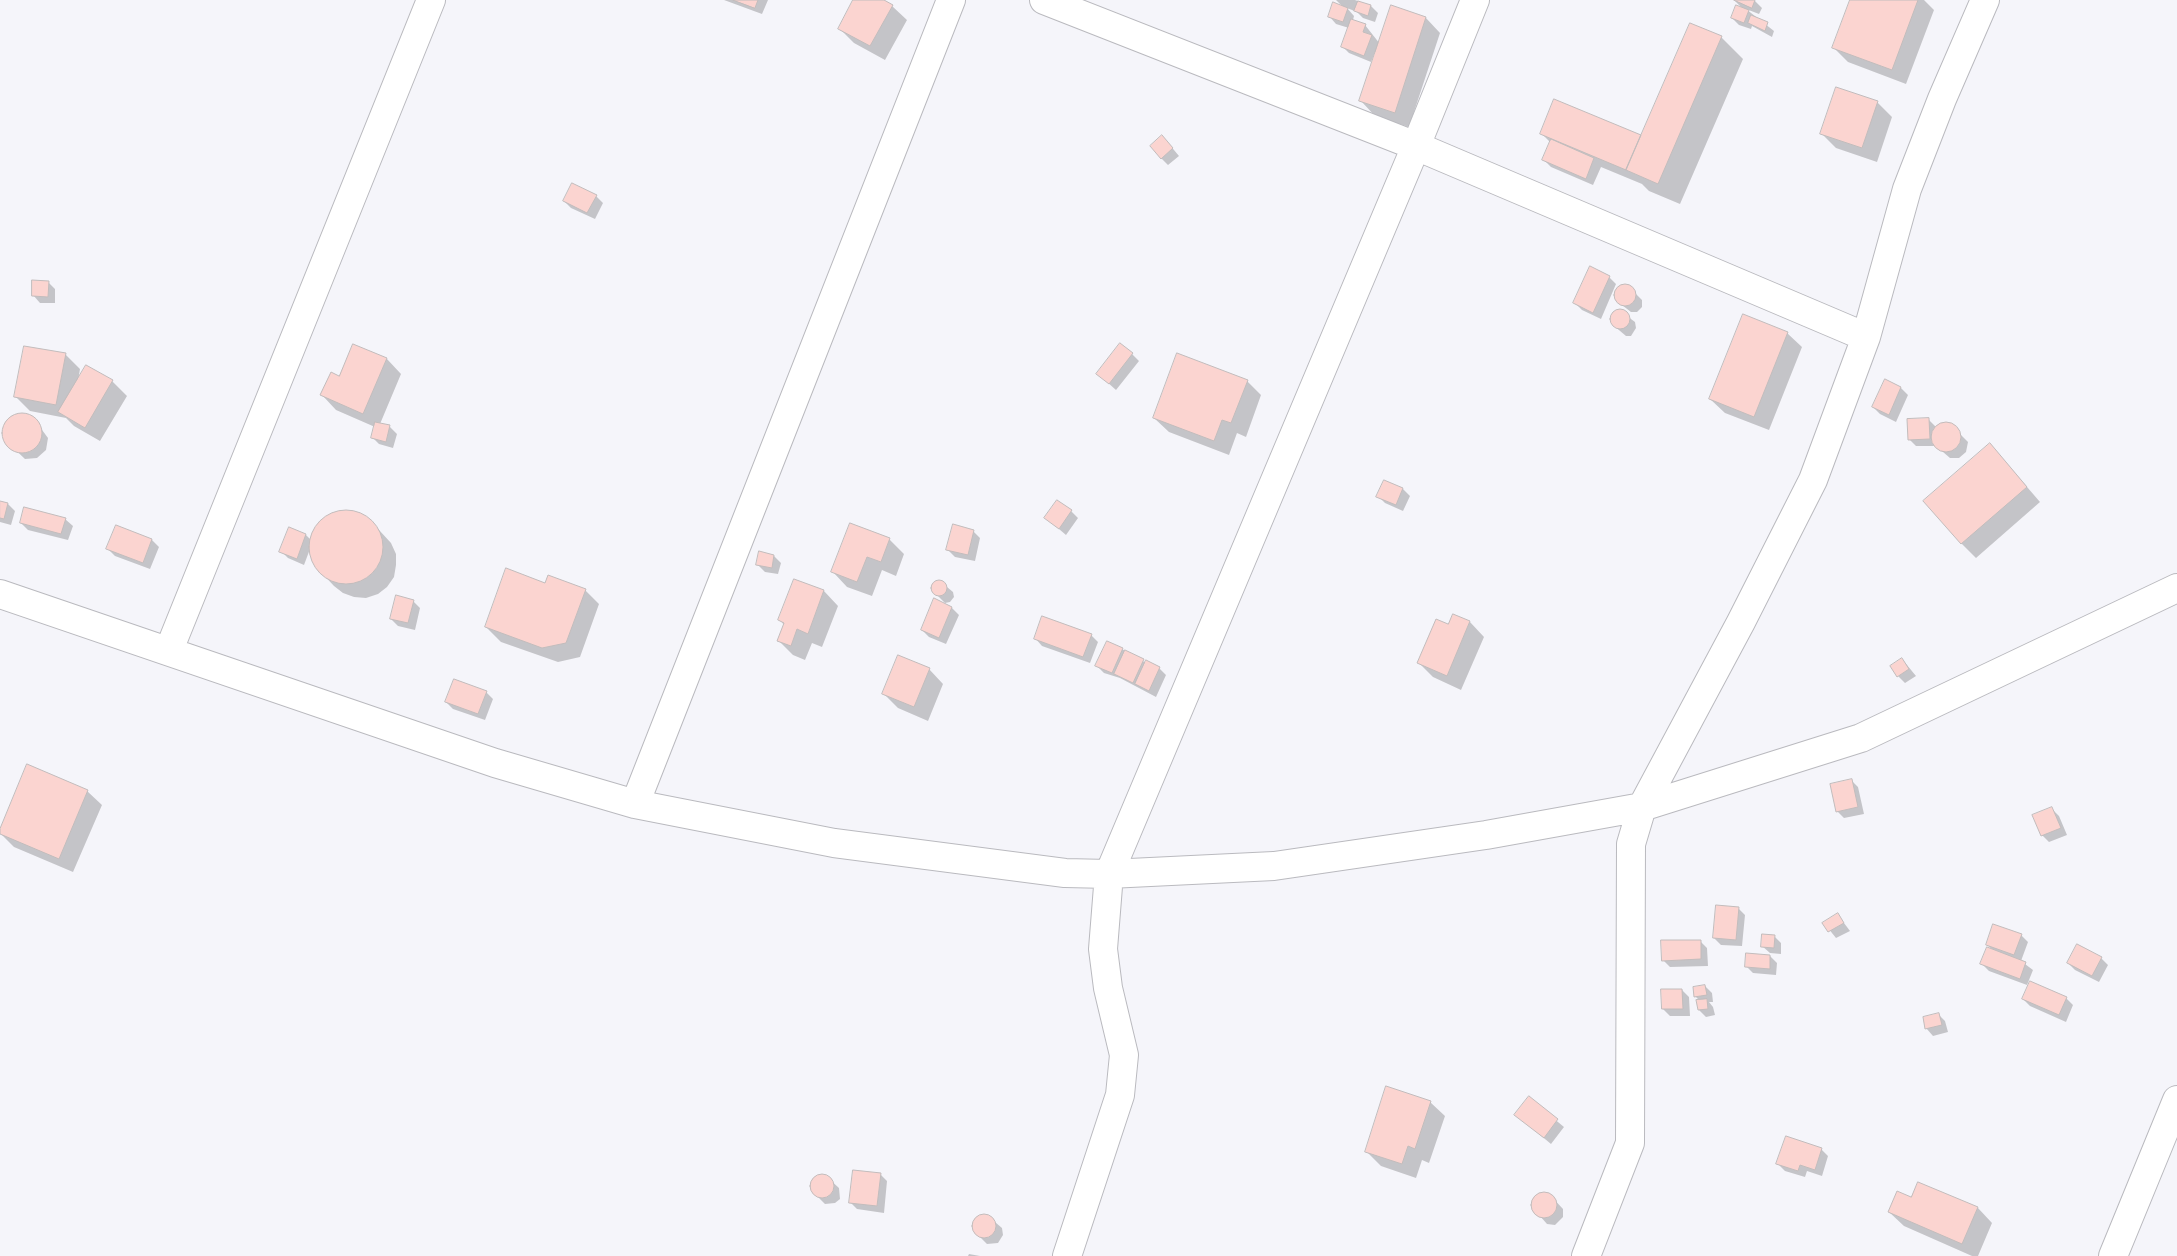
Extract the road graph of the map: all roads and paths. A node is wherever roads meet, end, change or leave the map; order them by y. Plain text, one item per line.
1 (431, 0) edge
2 (951, 0) edge
3 (1044, 0) edge
4 (1475, 0) edge
5 (1985, 0) edge
6 (1416, 146) junction
7 (1866, 337) junction
8 (2177, 588) edge
9 (0, 594) edge
10 (169, 650) junction
11 (635, 804) junction
12 (1642, 807) junction
13 (1109, 874) junction
14 (2177, 1100) edge
15 (1067, 1256) edge
16 (1586, 1256) edge
17 (2113, 1256) edge

1 - 10 street
2 - 11 street
3 - 6 street
4 - 6 street
5 - 7 street
6 - 7 street
6 - 13 street
7 - 12 street
8 - 12 street
9 - 10 street
10 - 11 street
11 - 13 street
12 - 13 street
12 - 16 street
13 - 15 street
14 - 17 street

